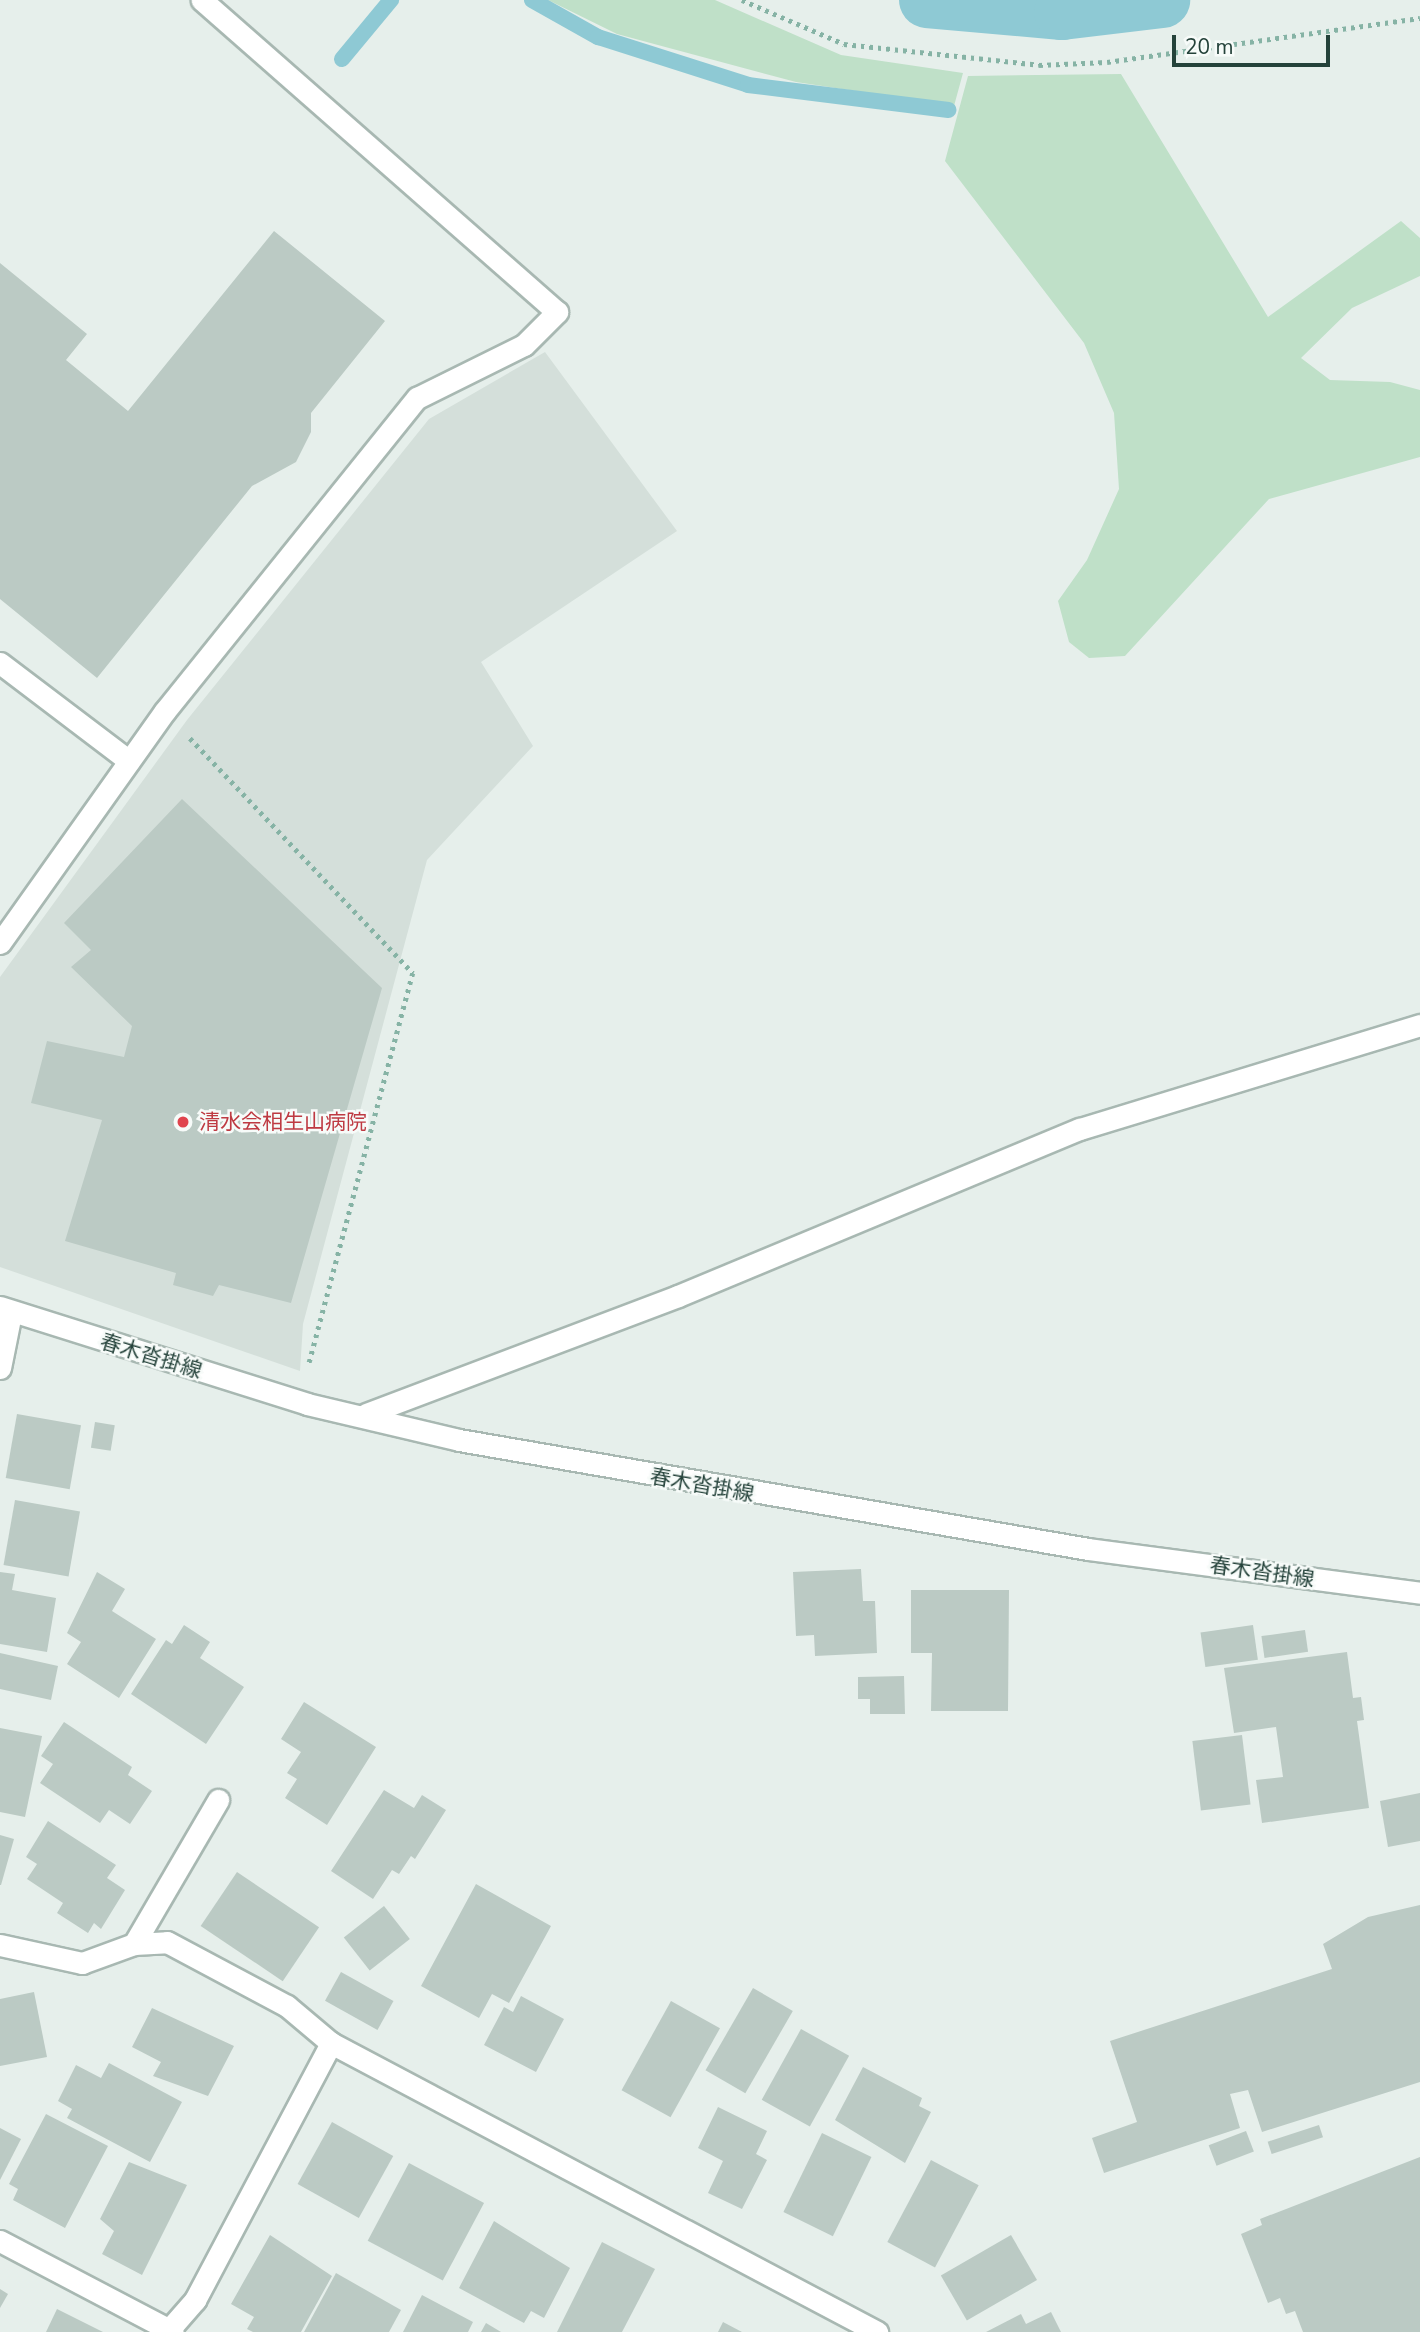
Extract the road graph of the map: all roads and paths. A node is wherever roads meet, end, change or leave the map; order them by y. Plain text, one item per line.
1 (202, 0) edge
2 (742, 0) edge
3 (1420, 18) edge
4 (0, 663) edge
5 (164, 710) junction
6 (130, 761) junction
7 (0, 943) edge
8 (1420, 1026) edge
9 (5, 1310) edge
10 (0, 1368) edge
11 (307, 1404) junction
12 (366, 1414) junction
13 (1420, 1593) edge
14 (218, 1800) dead end
15 (134, 1944) junction
16 (0, 1945) edge
17 (331, 2043) junction
18 (0, 2241) edge
19 (170, 2331) edge
20 (877, 2332) edge

1 - 5 street
2 - 3 path
4 - 6 street
5 - 6 street
5 - 11 path
6 - 7 street
8 - 12 street
9 - 10 street
9 - 11 street, 春木沓掛線
11 - 12 street, 春木沓掛線
12 - 13 street, 春木沓掛線
14 - 15 street
15 - 16 street
15 - 17 street
17 - 19 street
17 - 20 street
18 - 19 street

